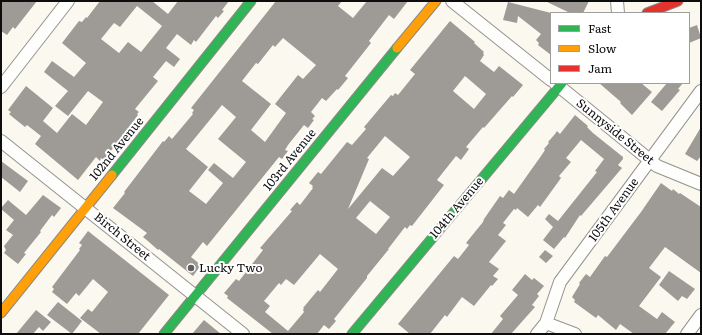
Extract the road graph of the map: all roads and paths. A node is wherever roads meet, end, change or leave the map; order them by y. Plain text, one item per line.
1 (68, 1) edge
2 (251, 1) edge
3 (436, 1) edge
4 (452, 1) edge
5 (617, 1) edge
6 (678, 1) edge
7 (618, 12) edge
8 (650, 12) edge
9 (550, 78) edge
10 (556, 84) edge
11 (558, 84) edge
12 (1, 87) edge
13 (701, 91) edge
14 (1, 141) edge
15 (650, 160) junction
16 (701, 184) edge
17 (85, 208) junction
18 (195, 296) junction
19 (1, 313) edge
20 (701, 315) edge
21 (546, 323) junction
22 (164, 334) edge
23 (243, 334) edge
24 (352, 334) edge
25 (537, 334) edge
26 (575, 334) edge
27 (687, 334) edge

1 - 12 street
2 - 17 street, 102nd Avenue
3 - 18 street, 103rd Avenue
4 - 9 street, Sunnyside Street
5 - 7 street
6 - 8 street
10 - 24 street, 104th Avenue
11 - 15 street, Sunnyside Street
13 - 15 street, 105th Avenue
14 - 17 street, Birch Street
15 - 16 street, Sunnyside Street
15 - 21 street, 105th Avenue
17 - 18 street, Birch Street
17 - 19 street, 102nd Avenue
18 - 22 street, 103rd Avenue
18 - 23 street, Birch Street
20 - 27 street
21 - 25 street, 105th Avenue
21 - 26 street

